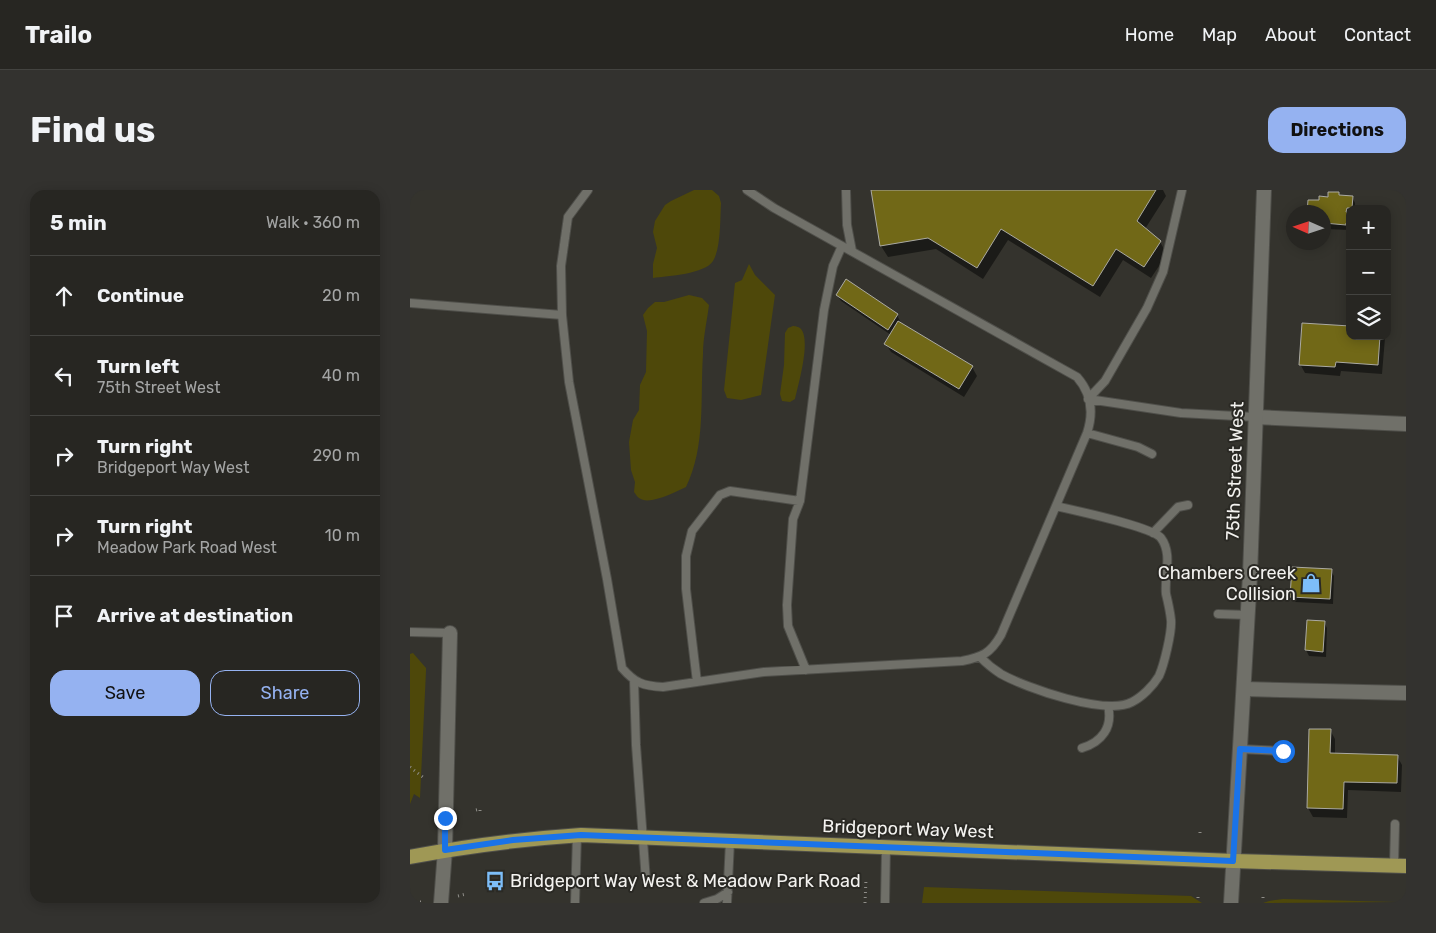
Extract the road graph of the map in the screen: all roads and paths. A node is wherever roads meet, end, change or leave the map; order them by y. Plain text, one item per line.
1 (588, 190) edge
2 (747, 190) edge
3 (846, 190) edge
4 (1182, 190) edge
5 (1264, 190) edge
6 (842, 246) junction
7 (852, 251) junction
8 (410, 303) edge
9 (562, 315) junction
10 (1088, 399) junction
11 (1255, 417) junction
12 (1406, 424) edge
13 (1087, 433) junction
14 (1152, 454) dead end
15 (800, 501) junction
16 (1188, 504) dead end
17 (1056, 506) junction
18 (1153, 533) junction
19 (1218, 614) dead end
20 (1248, 615) junction
21 (410, 632) edge
22 (450, 633) joint
23 (980, 657) junction
24 (806, 670) junction
25 (634, 680) junction
26 (697, 682) junction
27 (1244, 689) junction
28 (1406, 693) edge
29 (1108, 706) junction
30 (1082, 748) dead end
31 (1240, 749) junction
32 (1283, 751) dead end
33 (410, 767) edge
34 (424, 778) dead end
35 (476, 810) dead end
36 (480, 813) dead end
37 (1396, 824) dead end
38 (577, 836) junction
39 (644, 838) junction
40 (730, 841) junction
41 (886, 847) junction
42 (445, 850) junction
43 (410, 856) edge
44 (1233, 861) junction
45 (1400, 866) edge
46 (488, 871) dead end
47 (488, 876) dead end
48 (866, 879) dead end
49 (646, 881) dead end
50 (728, 892) junction
51 (466, 894) dead end
52 (457, 896) dead end
53 (441, 903) edge
54 (575, 903) edge
55 (704, 903) edge
56 (727, 903) edge
57 (865, 903) edge
58 (885, 903) edge
59 (1231, 903) edge

1 - 9 lane
2 - 6 lane
3 - 7 lane
4 - 10 lane
5 - 11 street, 75th Street West
6 - 7 lane
6 - 15 lane
7 - 10 lane
8 - 9 lane
9 - 25 lane
10 - 11 lane
10 - 13 lane
11 - 12 street
11 - 20 street, 75th Street West
13 - 14 lane
13 - 17 lane
15 - 24 lane
15 - 26 lane
16 - 18 lane
17 - 18 lane
17 - 23 lane
18 - 29 lane
19 - 20 lane
20 - 27 street, 75th Street West
21 - 22 lane
22 - 42 street
23 - 24 lane
23 - 29 lane
24 - 26 lane
25 - 26 lane
25 - 39 lane
27 - 28 street
27 - 31 street, 75th Street West
29 - 30 lane
31 - 32 lane
31 - 44 street, 75th Street West
33 - 34 path
35 - 36 path
37 - 45 lane
38 - 39 main road, Bridgeport Way West
38 - 42 main road, Bridgeport Way West
38 - 54 lane
39 - 40 main road, Bridgeport Way West
39 - 49 lane
40 - 41 main road, Bridgeport Way West
40 - 50 lane
41 - 44 main road, Bridgeport Way West
41 - 58 lane
42 - 43 main road, Bridgeport Way West
42 - 53 street
44 - 45 main road, Bridgeport Way West
44 - 59 street, 75th Street West
46 - 47 path
48 - 57 path
50 - 55 lane
50 - 56 lane
51 - 52 path

